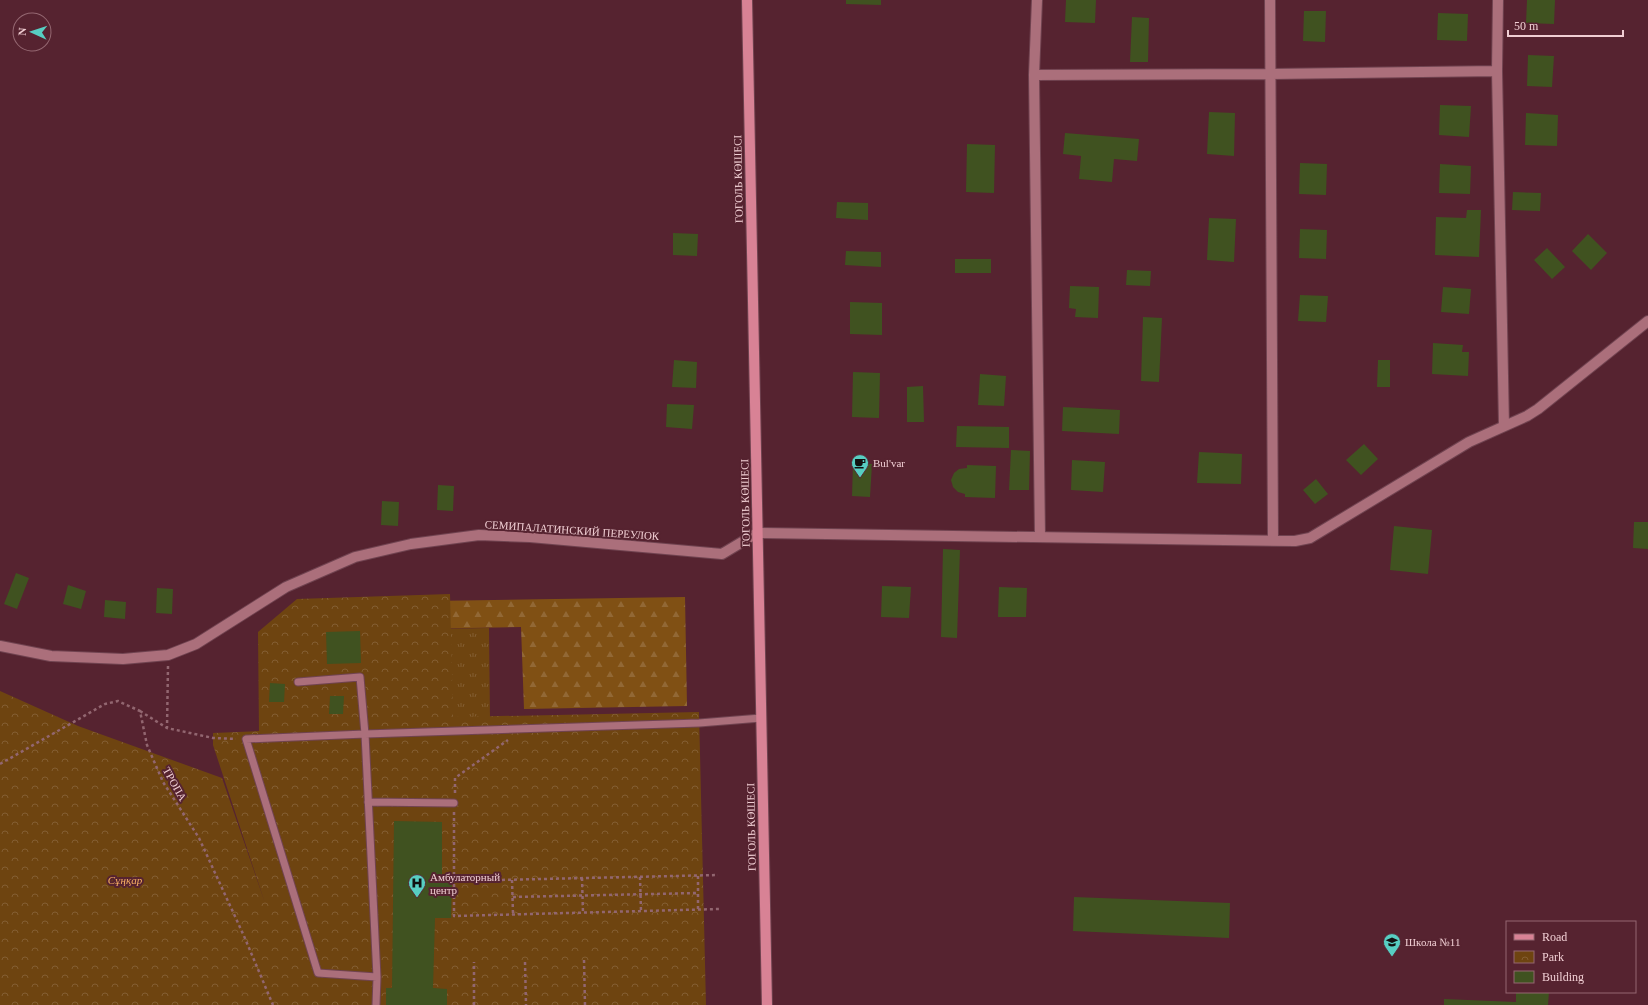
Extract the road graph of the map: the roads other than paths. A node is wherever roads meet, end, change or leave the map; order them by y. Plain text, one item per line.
1 (747, 0) edge
2 (1037, 0) edge
3 (1270, 0) edge
4 (1498, 0) edge
5 (1497, 71) junction
6 (1034, 74) junction
7 (1271, 74) junction
8 (1648, 321) edge
9 (1504, 426) junction
10 (757, 533) junction
11 (1040, 537) junction
12 (1273, 540) junction
13 (0, 646) edge
14 (298, 682) dead end
15 (761, 718) junction
16 (365, 734) junction
17 (368, 802) junction
18 (454, 803) road end
19 (377, 977) junction
20 (376, 1005) edge
21 (767, 1005) edge

1 - 10 main road, ГОГОЛЬ КӨШЕСІ
2 - 6 street
3 - 7 street
4 - 5 street
5 - 7 street
5 - 9 street
6 - 7 street
6 - 11 street
7 - 12 street
8 - 9 street
9 - 12 street
10 - 11 street
10 - 13 street, СЕМИПАЛАТИНСКИЙ ПЕРЕУЛОК
10 - 15 main road, ГОГОЛЬ КӨШЕСІ
11 - 12 street
14 - 16 lane
15 - 16 lane
15 - 21 main road, ГОГОЛЬ КӨШЕСІ
16 - 17 lane
16 - 19 lane
17 - 18 lane
17 - 19 lane
19 - 20 lane

